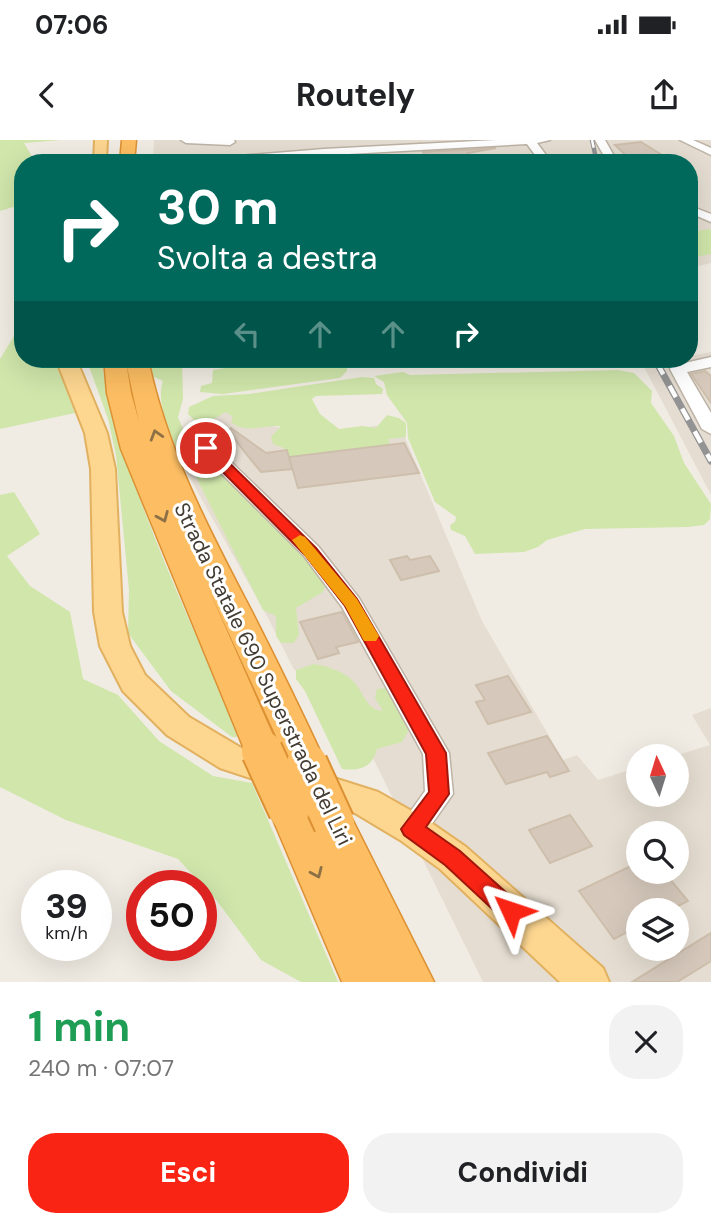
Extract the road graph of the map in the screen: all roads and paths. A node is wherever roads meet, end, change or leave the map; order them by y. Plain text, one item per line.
1 (186, 140) edge
2 (545, 140) edge
3 (685, 140) edge
4 (231, 141) edge
5 (530, 141) edge
6 (429, 144) edge
7 (414, 148) junction
8 (307, 151) junction
9 (711, 152) edge
10 (245, 154) edge
11 (263, 154) edge
12 (295, 154) edge
13 (313, 154) edge
14 (418, 154) edge
15 (70, 368) edge
16 (117, 368) edge
17 (139, 368) edge
18 (683, 368) edge
19 (711, 429) edge
20 (192, 434) dead end
21 (412, 829) junction
22 (363, 927) junction
23 (365, 982) edge
24 (411, 982) edge
25 (589, 982) edge

1 - 4 street
2 - 5 street
3 - 9 street
5 - 6 street
6 - 7 street
7 - 8 street
7 - 14 street
8 - 12 street
8 - 13 street
10 - 11 street
15 - 21 main road
16 -> 22 highway, Strada Statale 690 Superstrada del Liri, bridge
22 -> 17 highway, Strada Statale 690 Superstrada del Liri, bridge
18 - 19 street
20 - 21 street
21 - 25 main road
22 - 23 highway, Strada Statale 690 Superstrada del Liri
22 - 24 highway, Strada Statale 690 Superstrada del Liri

